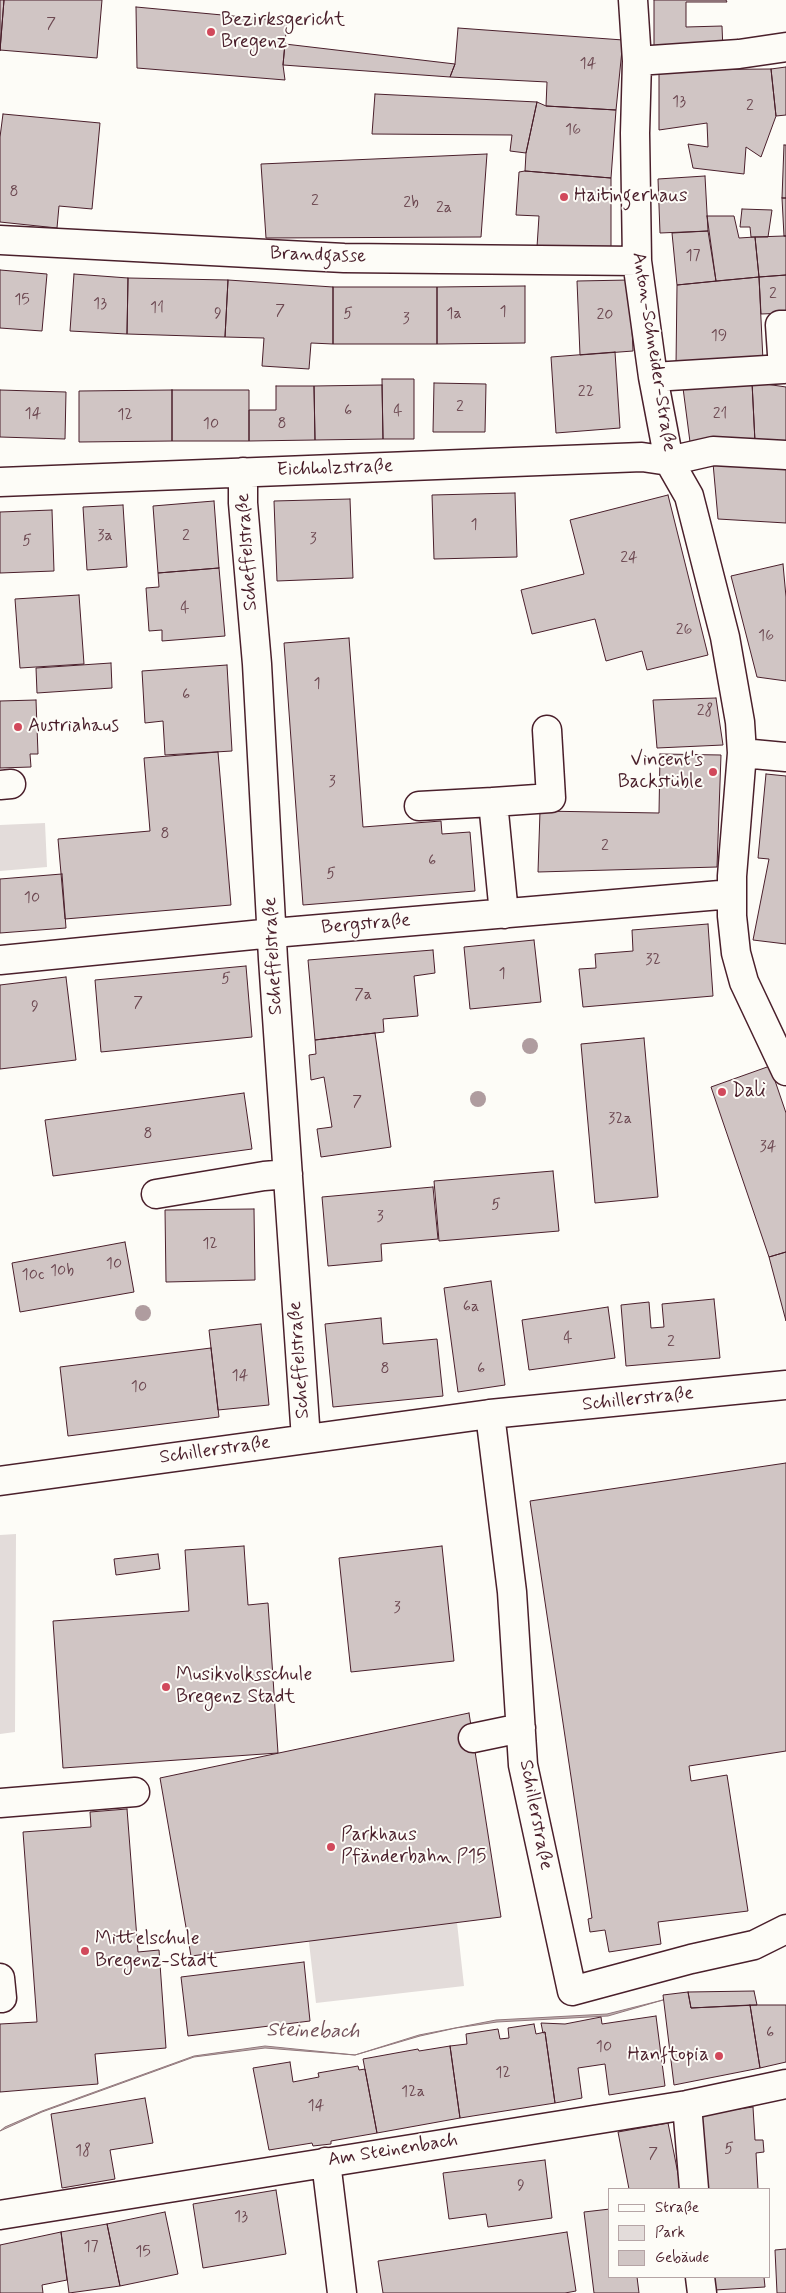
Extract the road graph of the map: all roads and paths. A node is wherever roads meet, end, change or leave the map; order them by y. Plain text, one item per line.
1 (632, 0) edge
2 (786, 47) edge
3 (637, 61) junction
4 (0, 240) edge
5 (637, 261) junction
6 (786, 325) edge
7 (653, 377) junction
8 (786, 455) edge
9 (669, 461) junction
10 (243, 472) junction
11 (0, 482) edge
12 (547, 730) dead end
13 (742, 753) junction
14 (786, 757) edge
15 (493, 802) junction
16 (419, 806) dead end
17 (732, 894) junction
18 (504, 914) junction
19 (273, 933) junction
20 (0, 960) edge
21 (786, 1071) edge
22 (288, 1174) junction
23 (156, 1194) dead end
24 (786, 1385) edge
25 (490, 1414) junction
26 (306, 1439) junction
27 (0, 1481) edge
28 (520, 1728) junction
29 (473, 1738) dead end
30 (135, 1792) dead end
31 (0, 1803) edge
32 (786, 1929) edge
33 (0, 1978) edge
34 (0, 1998) edge
35 (786, 2084) edge
36 (687, 2105) junction
37 (326, 2162) junction
38 (694, 2188) edge
39 (0, 2214) edge
40 (700, 2278) edge
41 (342, 2293) edge
42 (702, 2293) edge

1 - 3 street, Anton-Schneider-Straße
2 - 3 street
3 - 5 street, Anton-Schneider-Straße
4 - 5 street, Brandgasse
5 - 7 street, Anton-Schneider-Straße
6 - 7 street
7 - 9 street, Anton-Schneider-Straße
8 - 9 street
9 - 10 street, Eichholzstraße
9 - 13 street, Anton-Schneider-Straße
10 - 11 street, Eichholzstraße
10 - 19 street, Scheffelstraße
12 - 15 street
13 - 14 street
13 - 17 street, Anton-Schneider-Straße
15 - 16 street
15 - 18 street
17 - 18 street, Bergstraße
17 - 21 street, Anton-Schneider-Straße
18 - 19 street, Bergstraße
19 - 20 street, Bergstraße
19 - 22 street, Scheffelstraße
22 - 23 street
22 - 26 street, Scheffelstraße
24 - 25 street, Schillerstraße
25 - 26 street, Schillerstraße
25 - 28 street, Schillerstraße
26 - 27 street, Schillerstraße
28 - 29 street
28 - 32 street, Schillerstraße
30 - 31 street
33 - 34 street
35 - 36 street, Am Steinenbach
36 - 37 street, Am Steinenbach
36 - 38 street
37 - 39 street, Am Steinenbach
37 - 41 street
40 - 42 street

